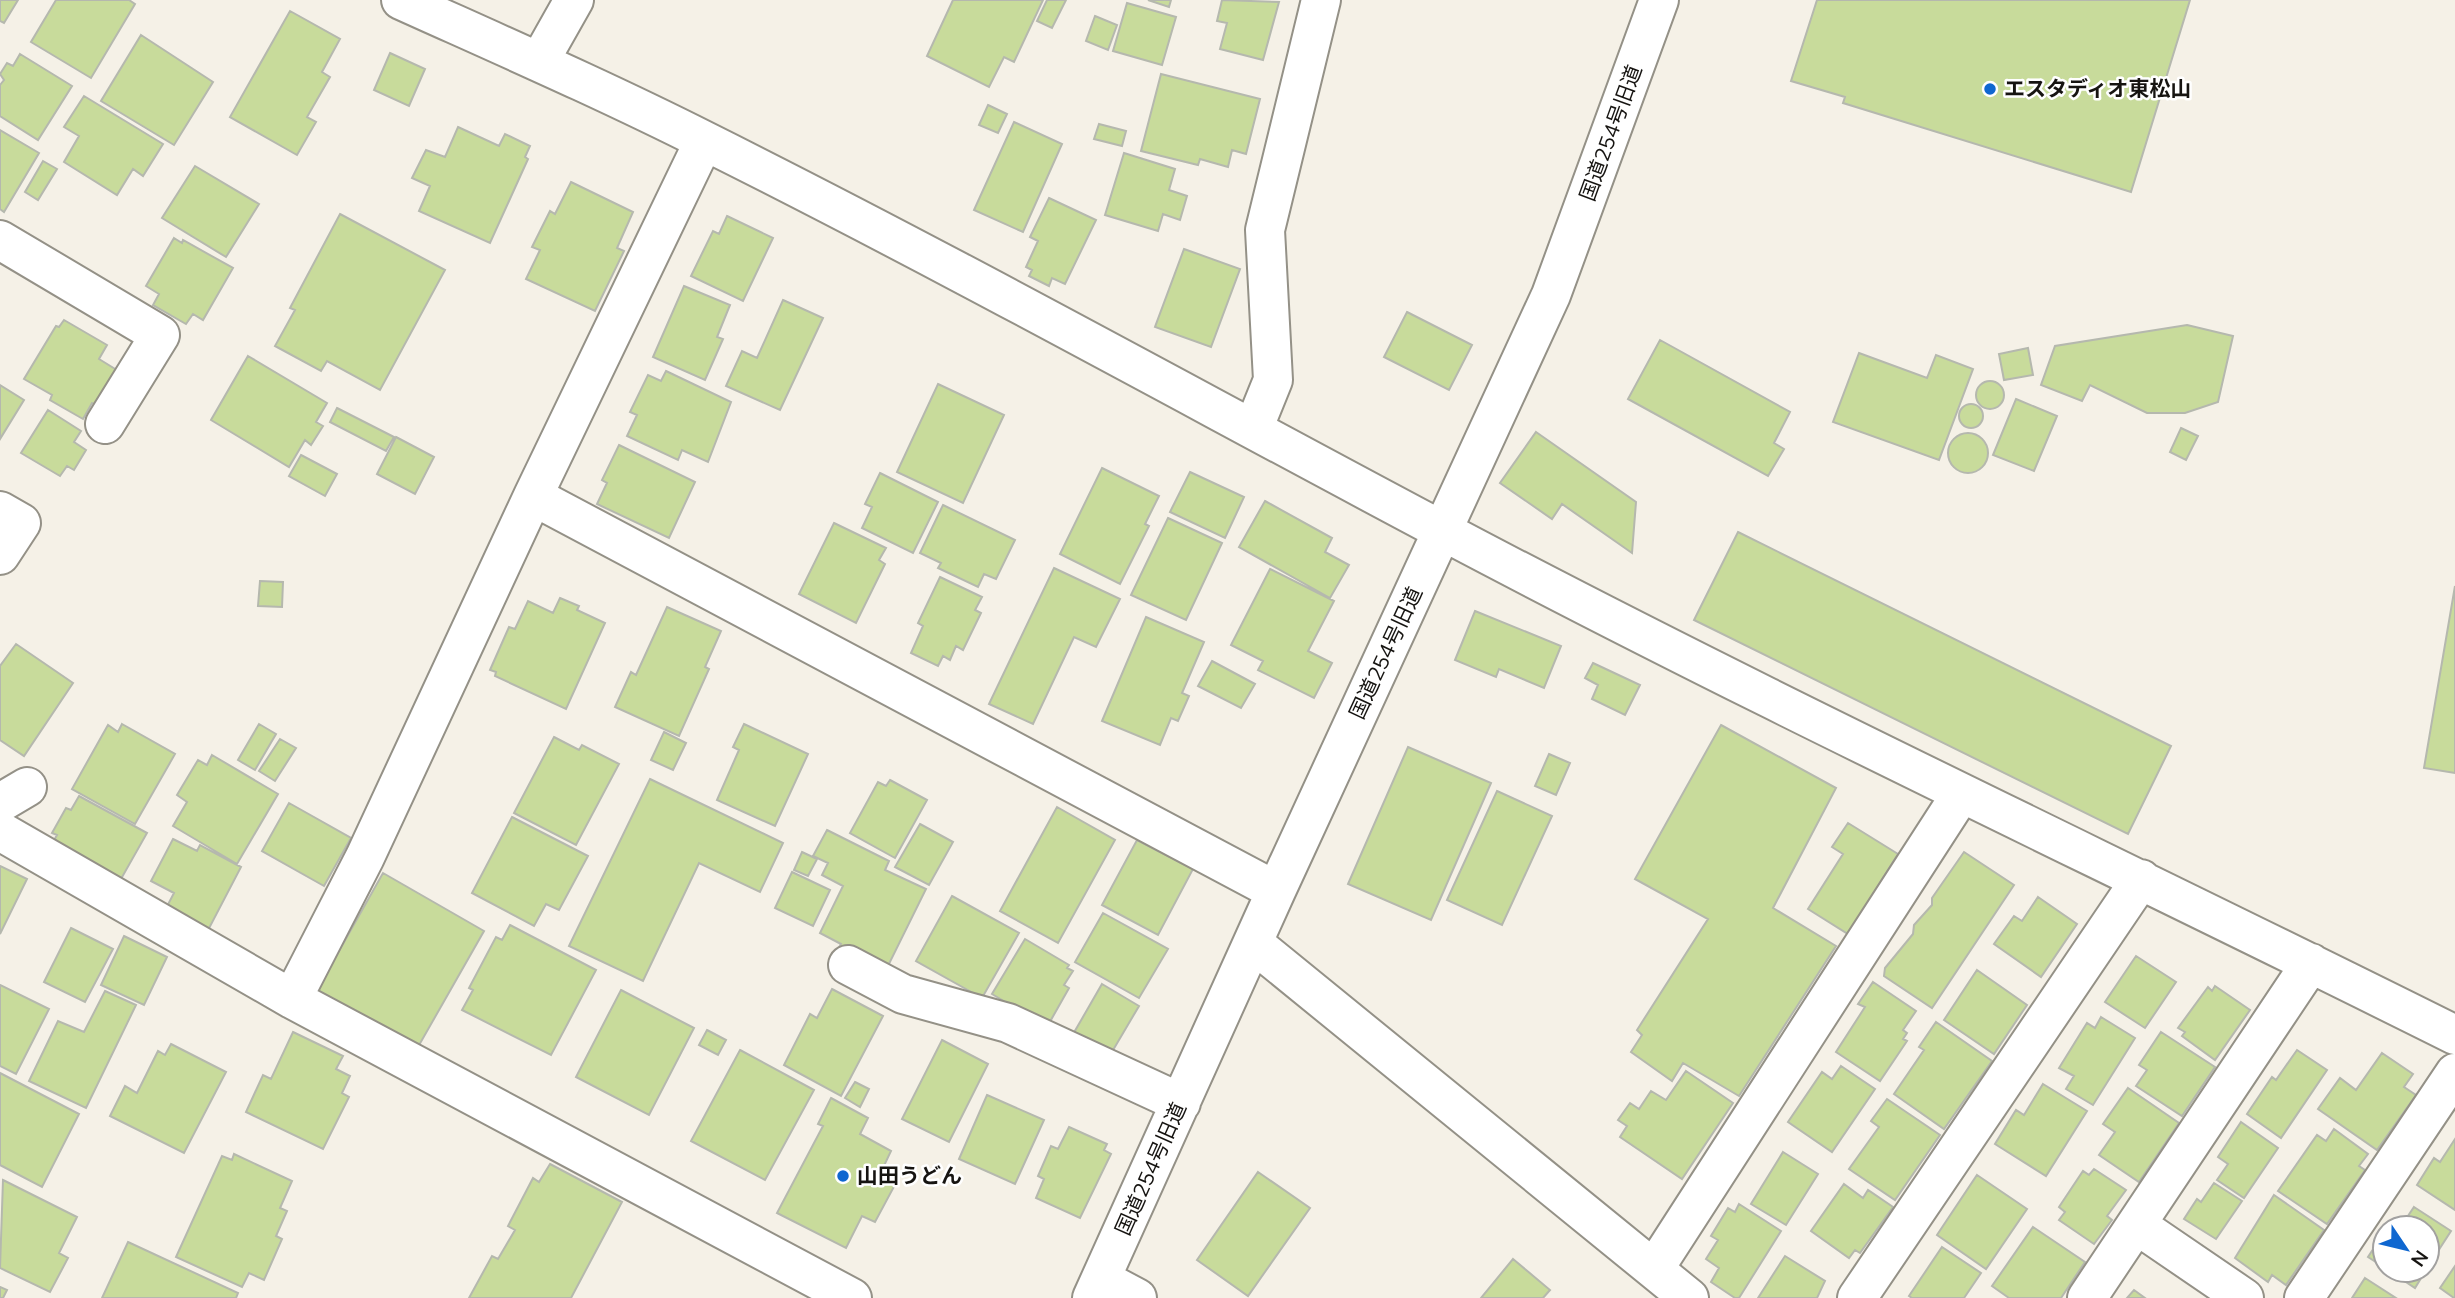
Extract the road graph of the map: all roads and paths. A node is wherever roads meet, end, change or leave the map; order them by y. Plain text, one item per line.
1 (401, 0) edge
2 (574, 0) edge
3 (1321, 0) edge
4 (1659, 0) edge
5 (539, 62) junction
6 (704, 141) junction
7 (0, 240) edge
8 (105, 424) dead end
9 (1254, 428) junction
10 (533, 496) junction
11 (0, 511) edge
12 (1443, 531) junction
13 (0, 555) edge
14 (1961, 794) junction
15 (0, 831) edge
16 (2141, 879) junction
17 (1276, 891) junction
18 (1253, 943) junction
19 (2311, 963) junction
20 (848, 965) dead end
21 (292, 999) junction
22 (2455, 1035) edge
23 (2455, 1073) edge
24 (1181, 1103) junction
25 (2137, 1225) junction
26 (1654, 1269) junction
27 (1097, 1289) edge
28 (852, 1298) edge
29 (1137, 1298) edge
30 (1689, 1298) edge
31 (1857, 1298) edge
32 (2087, 1298) edge
33 (2244, 1298) edge
34 (2304, 1298) edge

1 - 5 street
2 - 5 street
3 - 9 street
4 - 12 street, 国道254号旧道
5 - 6 street
6 - 9 street
6 - 10 street
7 - 8 street
9 - 12 street
10 - 17 street
10 - 21 street
11 - 13 street
12 - 14 street
12 - 17 street, 国道254号旧道
14 - 16 street
14 - 26 street
15 - 21 street
16 - 19 street
16 - 31 street
17 - 18 street, 国道254号旧道
18 - 24 street, 国道254号旧道
18 - 26 street
19 - 22 street
19 - 25 street
20 - 24 street
21 - 28 street
23 - 34 street
24 - 27 street, 国道254号旧道
25 - 32 street
25 - 33 street
26 - 30 street
27 - 29 street

